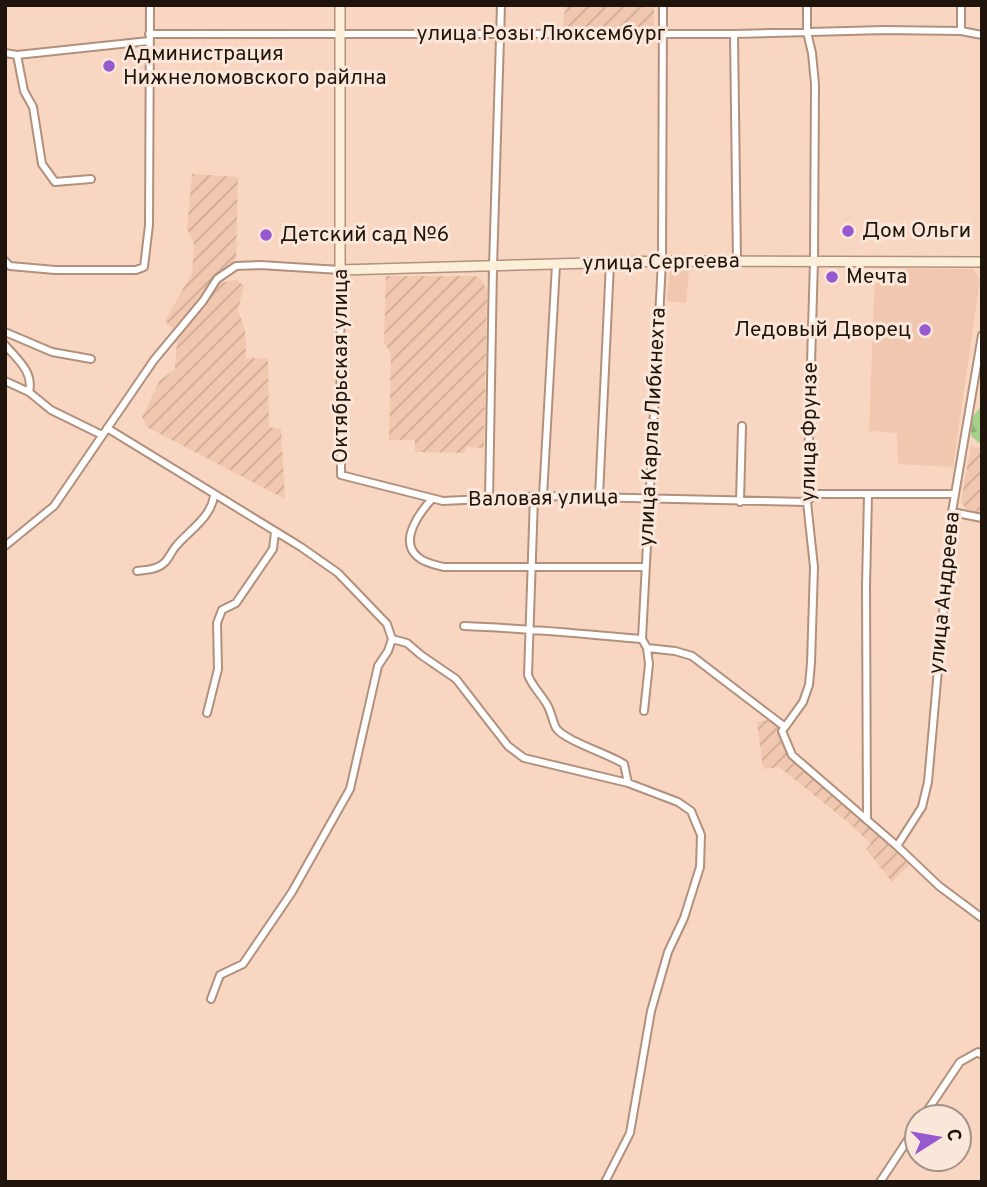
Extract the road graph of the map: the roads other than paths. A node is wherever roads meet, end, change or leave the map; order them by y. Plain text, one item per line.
1 (150, 5) edge
2 (340, 5) edge
3 (501, 5) edge
4 (663, 5) edge
5 (807, 5) edge
6 (961, 5) edge
7 (961, 31) junction
8 (807, 32) junction
9 (663, 33) junction
10 (734, 34) junction
11 (340, 35) junction
12 (500, 35) junction
13 (982, 35) edge
14 (149, 38) junction
15 (5, 53) edge
16 (17, 55) junction
17 (90, 179) dead end
18 (814, 260) junction
19 (5, 261) edge
20 (662, 261) junction
21 (737, 261) junction
22 (982, 262) edge
23 (610, 263) junction
24 (556, 265) junction
25 (493, 267) junction
26 (340, 270) junction
27 (5, 331) edge
28 (982, 335) edge
29 (5, 345) edge
30 (91, 359) dead end
31 (5, 381) edge
32 (29, 392) junction
33 (741, 426) dead end
34 (104, 431) junction
35 (341, 475) joint
36 (868, 494) junction
37 (954, 494) junction
38 (214, 496) junction
39 (543, 496) junction
40 (599, 496) junction
41 (534, 497) junction
42 (432, 499) junction
43 (649, 499) junction
44 (489, 500) junction
45 (740, 502) junction
46 (807, 502) junction
47 (952, 512) junction
48 (982, 518) edge
49 (275, 532) junction
50 (5, 546) edge
51 (532, 567) junction
52 (645, 567) junction
53 (136, 570) dead end
54 (464, 626) dead end
55 (531, 629) junction
56 (392, 639) junction
57 (642, 639) junction
58 (647, 648) junction
59 (644, 711) dead end
60 (207, 713) dead end
61 (785, 727) junction
62 (628, 783) junction
63 (867, 820) junction
64 (897, 846) junction
65 (982, 918) edge
66 (211, 999) dead end
67 (982, 1055) edge
68 (932, 1103) edge
69 (903, 1147) edge
70 (605, 1182) edge
71 (880, 1182) edge

1 - 14 street
2 - 11 main road, Октябрьская улица
3 - 12 street
4 - 9 street, улица Карла Либкнехта
5 - 8 street, улица Фрунзе
6 - 7 street
7 - 8 street, улица Розы Люксембург
7 - 13 street, улица Розы Люксембург
8 - 10 street, улица Розы Люксембург
8 - 18 street, улица Фрунзе
9 - 10 street, улица Розы Люксембург
9 - 12 street, улица Розы Люксембург
9 - 20 street, улица Карла Либкнехта
10 - 21 street
11 - 12 street, улица Розы Люксембург
11 - 14 street, улица Розы Люксембург
11 - 26 main road, Октябрьская улица
12 - 25 street
14 - 16 street, улица Розы Люксембург
14 - 19 street
15 - 16 street
16 - 17 street
18 - 21 main road, улица Сергеева
18 - 22 main road, улица Сергеева
18 - 46 street, улица Фрунзе
20 - 21 main road, улица Сергеева
20 - 23 main road, улица Сергеева
20 - 43 street, улица Карла Либкнехта
23 - 24 main road, улица Сергеева
23 - 40 street
24 - 25 main road, улица Сергеева
24 - 39 street
25 - 26 main road, улица Сергеева
25 - 44 street
26 - 34 street
26 - 35 street, Октябрьская улица
27 - 30 street
28 - 37 street, улица Андреева
29 - 32 street
31 - 32 street
32 - 34 street
33 - 45 street
34 - 38 street
34 - 50 street
35 - 42 street, Валовая улица
36 - 37 street, Валовая улица
36 - 46 street, Валовая улица
36 - 63 street
37 - 47 street, улица Андреева
38 - 49 street
38 - 53 street
39 - 40 street, Валовая улица
39 - 41 street, Валовая улица
40 - 43 street, Валовая улица
41 - 44 street, Валовая улица
41 - 51 street
42 - 44 street, Валовая улица
42 - 51 street
43 - 45 street, Валовая улица
43 - 52 street, улица Карла Либкнехта
45 - 46 street, Валовая улица
46 - 61 street, улица Фрунзе
47 - 48 street
47 - 64 street, улица Андреева
49 - 56 street
49 - 60 street
51 - 52 street
51 - 55 street
52 - 57 street, улица Карла Либкнехта
54 - 55 street
55 - 57 street
55 - 62 street
56 - 62 street
56 - 66 street
57 - 58 street
58 - 59 street
58 - 61 street
61 - 63 street
62 - 70 street
63 - 64 street
64 - 65 street
67 - 68 street
69 - 71 street

